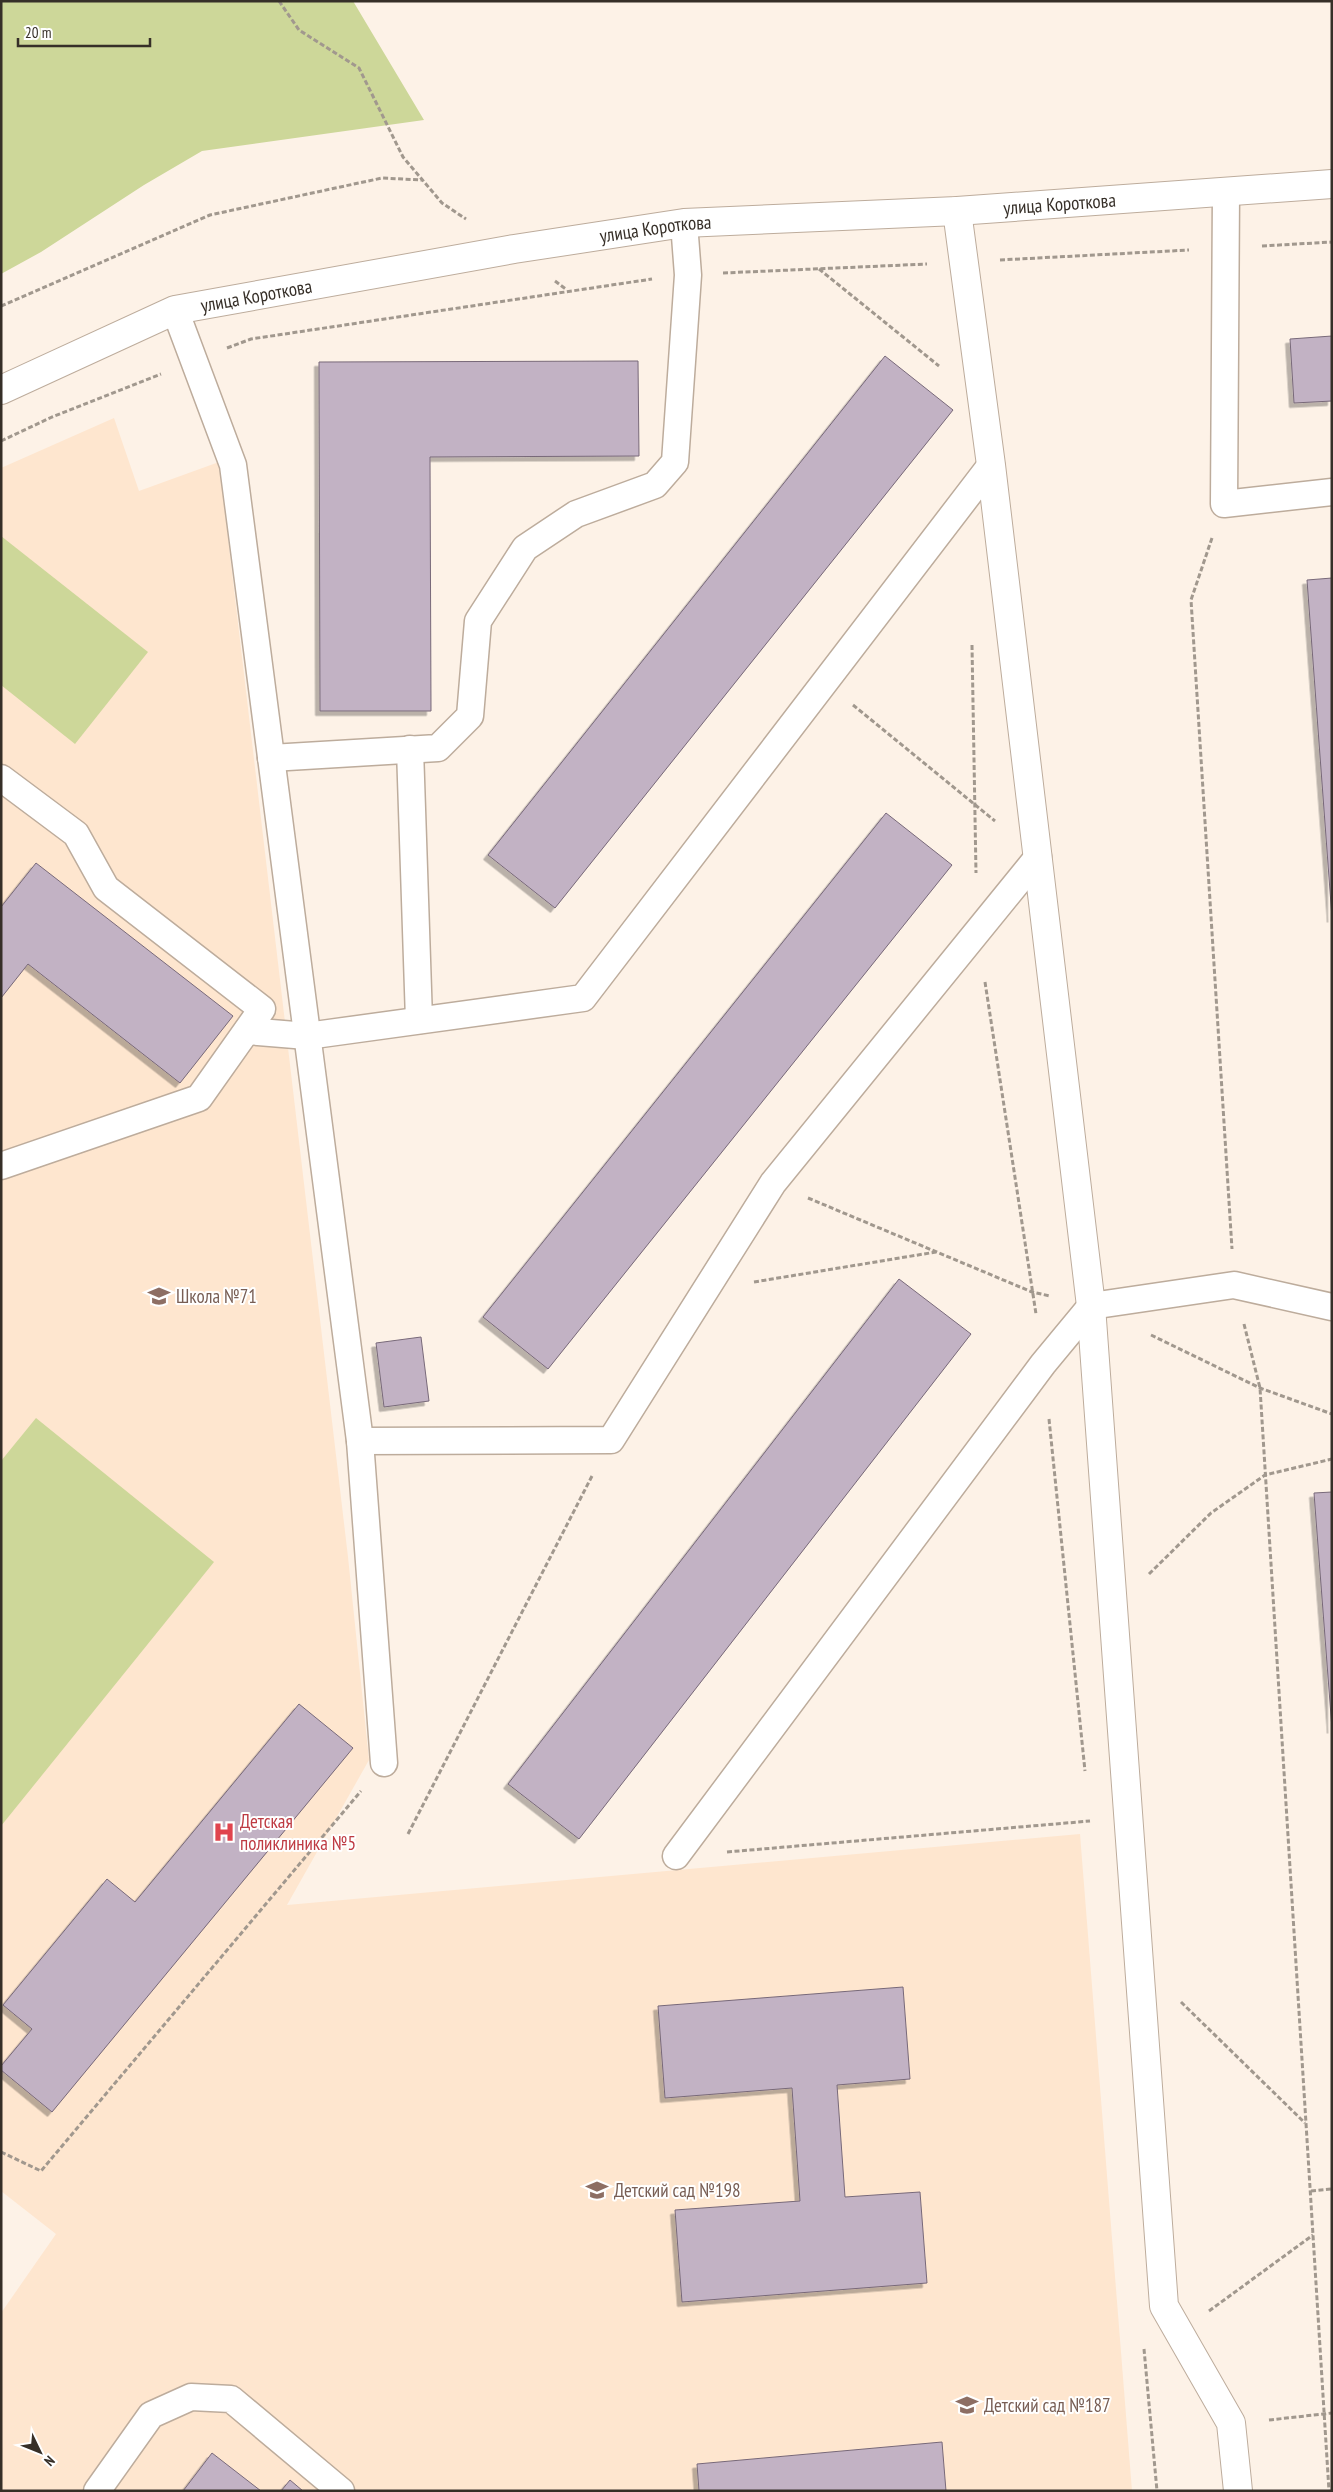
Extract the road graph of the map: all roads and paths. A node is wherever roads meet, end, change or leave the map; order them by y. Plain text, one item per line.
1 (279, 1) edge
2 (422, 180) junction
3 (1332, 184) edge
4 (1226, 192) junction
5 (956, 211) junction
6 (684, 224) junction
7 (514, 250) junction
8 (818, 269) dead end
9 (567, 290) dead end
10 (1, 306) edge
11 (174, 310) junction
12 (940, 367) dead end
13 (1, 390) edge
14 (991, 465) junction
15 (1332, 492) edge
16 (1224, 504) junction
17 (825, 682) junction
18 (410, 749) junction
19 (271, 758) junction
20 (1, 778) edge
21 (1038, 857) junction
22 (977, 931) junction
23 (419, 1020) junction
24 (247, 1031) junction
25 (307, 1036) junction
26 (1, 1166) edge
27 (773, 1183) junction
28 (936, 1252) junction
29 (1234, 1286) junction
30 (705, 1290) junction
31 (1032, 1292) junction
32 (1091, 1306) junction
33 (1332, 1307) edge
34 (1144, 1332) dead end
35 (1043, 1364) junction
36 (1260, 1388) junction
37 (1332, 1414) edge
38 (610, 1440) junction
39 (360, 1441) junction
40 (1332, 1459) edge
41 (1265, 1475) junction
42 (1113, 1608) junction
43 (384, 1764) joint
44 (1086, 1781) dead end
45 (1089, 1811) dead end
46 (1090, 1821) junction
47 (1091, 1831) dead end
48 (408, 1834) dead end
49 (676, 1856) joint
50 (1180, 2001) dead end
51 (1306, 2123) junction
52 (1, 2152) edge
53 (1332, 2189) edge
54 (1311, 2191) junction
55 (1313, 2235) junction
56 (1204, 2314) dead end
57 (1143, 2340) dead end
58 (1324, 2414) junction
59 (1332, 2414) edge
60 (1231, 2424) junction
61 (97, 2491) edge
62 (341, 2491) edge
63 (1157, 2491) edge
64 (1238, 2491) edge
65 (1329, 2491) edge

1 - 2 path
2 - 7 path
2 - 10 path
3 - 4 street, улица Короткова
4 - 5 street, улица Короткова
4 - 16 lane
5 - 6 street, улица Короткова
5 - 14 street
6 - 7 street, улица Короткова
6 - 18 lane
7 - 9 path
7 - 11 street, улица Короткова
8 - 12 path
11 - 13 street, улица Короткова
11 - 19 lane
14 - 17 lane
14 - 21 street
15 - 16 lane
16 - 29 path
17 - 21 path
17 - 23 lane
18 - 19 lane
18 - 23 lane
19 - 25 lane
20 - 24 lane
21 - 22 lane
21 - 32 street
22 - 27 lane
22 - 31 path
23 - 25 lane
24 - 25 lane
24 - 26 lane
25 - 39 lane
27 - 28 path
27 - 30 lane
28 - 30 path
28 - 31 path
29 - 32 lane
29 - 33 lane
29 - 36 path
30 - 38 lane
31 - 32 path
31 - 35 path
32 - 35 lane
32 - 42 street
34 - 36 path
35 - 44 path
35 - 49 lane
36 - 37 path
36 - 41 path
38 - 39 lane
38 - 48 path
39 - 43 lane
40 - 41 path
41 - 42 path
41 - 51 path
42 - 60 street
43 - 52 path
45 - 46 path
46 - 47 path
46 - 49 path
50 - 51 path
51 - 54 path
53 - 54 path
54 - 55 path
55 - 56 path
55 - 58 path
57 - 63 path
58 - 59 path
58 - 60 path
58 - 65 path
60 - 64 street
61 - 62 lane

